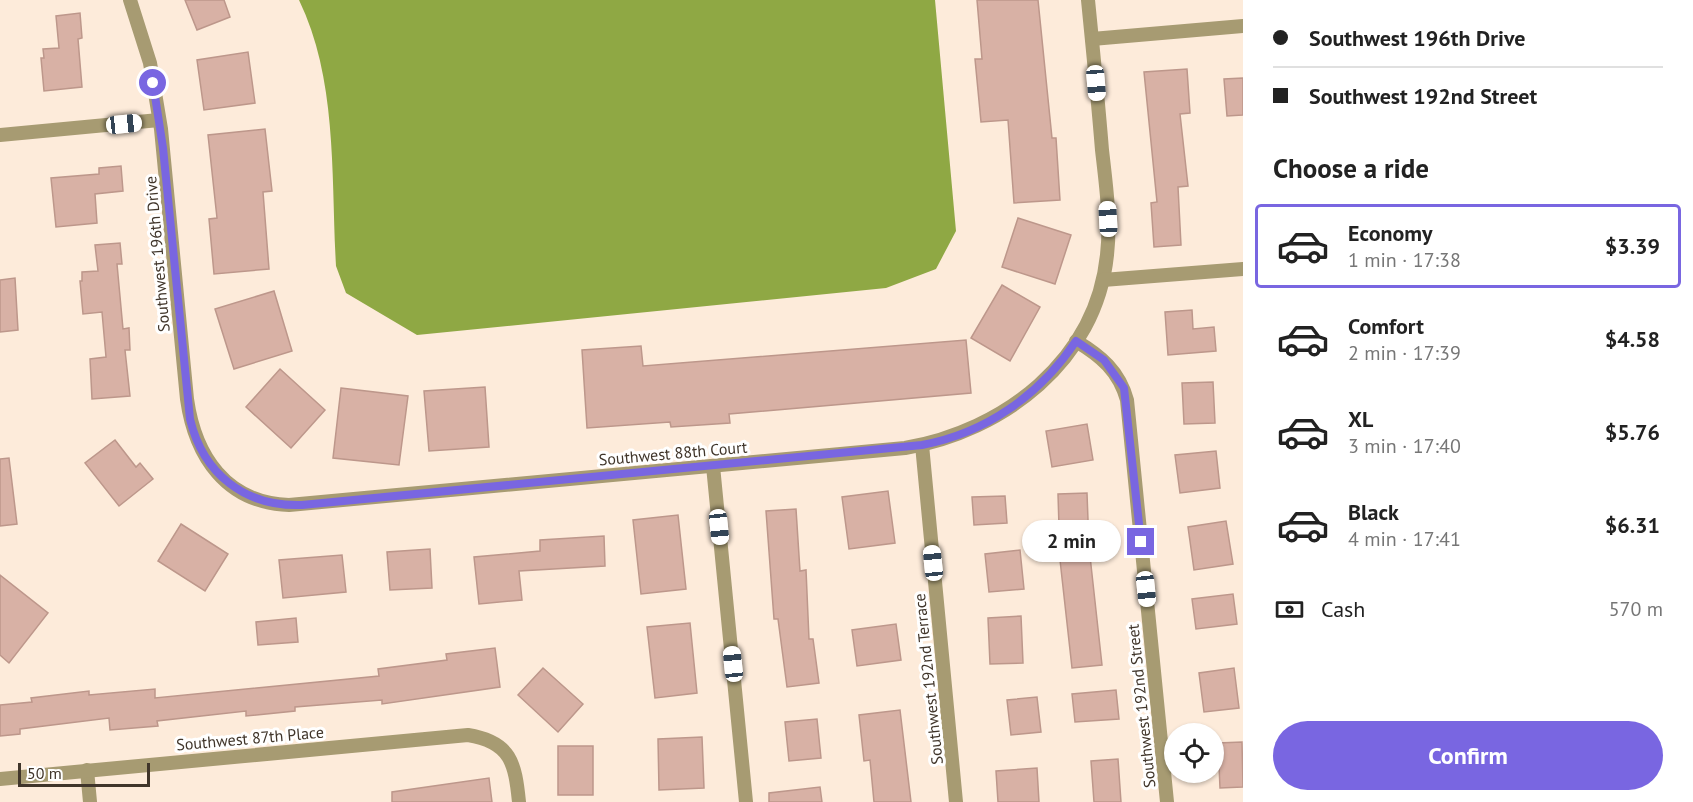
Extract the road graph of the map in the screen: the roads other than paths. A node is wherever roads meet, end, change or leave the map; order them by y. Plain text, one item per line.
1 (129, 0) edge
2 (1088, 0) edge
3 (1243, 26) edge
4 (1092, 39) junction
5 (159, 120) junction
6 (0, 135) edge
7 (1243, 269) edge
8 (1103, 280) junction
9 (1076, 341) junction
10 (922, 445) junction
11 (713, 466) junction
12 (240, 491) joint
13 (87, 770) junction
14 (0, 779) edge
15 (90, 802) edge
16 (519, 802) edge
17 (746, 802) edge
18 (956, 802) edge
19 (1167, 802) edge

1 - 5 street, Southwest 196th Drive
2 - 4 street, Southwest 88th Court
3 - 4 street
4 - 8 street, Southwest 88th Court
5 - 6 street
5 - 12 street, Southwest 196th Drive
7 - 8 street
8 - 9 street, Southwest 88th Court
9 - 10 street, Southwest 88th Court
9 - 19 street, Southwest 192nd Street
10 - 11 street, Southwest 88th Court
10 - 18 street, Southwest 192nd Terrace
11 - 12 street, Southwest 88th Court
11 - 17 street
13 - 14 street, Southwest 87th Place
13 - 15 street
13 - 16 street, Southwest 87th Place

